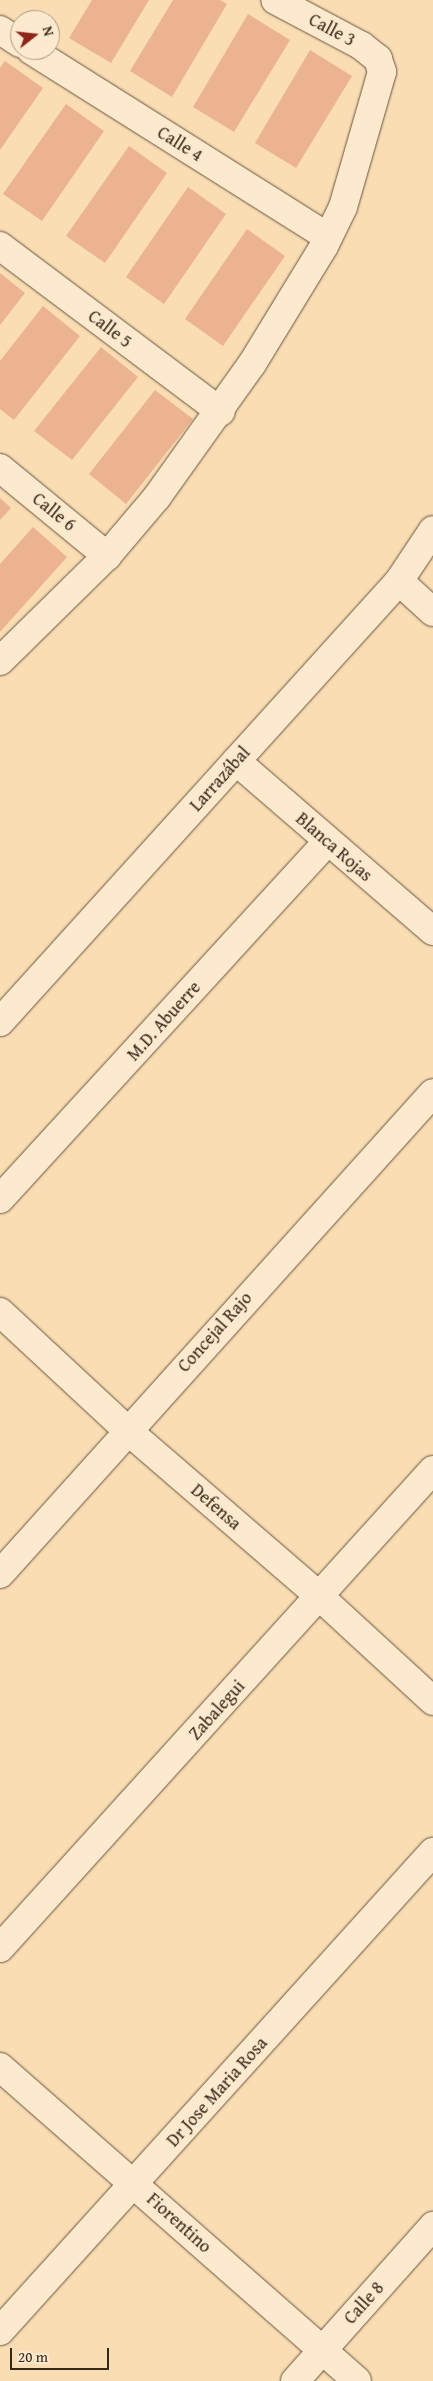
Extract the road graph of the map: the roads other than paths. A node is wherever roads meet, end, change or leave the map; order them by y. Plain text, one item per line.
1 (275, 0) edge
2 (47, 60) edge
3 (328, 237) junction
4 (0, 246) edge
5 (221, 412) junction
6 (0, 468) edge
7 (433, 530) edge
8 (107, 556) junction
9 (399, 581) junction
10 (433, 612) edge
11 (0, 661) edge
12 (236, 761) junction
13 (327, 842) junction
14 (433, 931) edge
15 (0, 1022) edge
16 (433, 1093) edge
17 (0, 1199) edge
18 (0, 1312) edge
19 (127, 1430) junction
20 (433, 1470) edge
21 (0, 1574) edge
22 (319, 1596) junction
23 (433, 1701) edge
24 (433, 1852) edge
25 (0, 1948) edge
26 (0, 2067) edge
27 (135, 2184) junction
28 (433, 2226) edge
29 (0, 2331) edge
30 (322, 2350) junction
31 (295, 2381) edge
32 (356, 2381) edge

1 - 3 street, Calle 3
2 - 3 street, Calle 4
3 - 5 street, Calle 3
4 - 5 street, Calle 5
5 - 8 street, Calle 3
6 - 8 street, Calle 6
7 - 9 street, Larrazábal
8 - 11 street, Calle 3
9 - 10 street
9 - 12 street, Larrazábal
12 - 13 street, Blanca Rojas
12 - 15 street, Larrazábal
13 - 14 street, Blanca Rojas
13 - 17 street, M.D. Abuerre
16 - 19 street, Concejal Rajo
18 - 19 street, Defensa
19 - 21 street, Concejal Rajo
19 - 22 street, Defensa
20 - 22 street, Zabalegui
22 - 23 street, Defensa
22 - 25 street, Zabalegui
24 - 27 street, Dr Jose Maria Rosa
26 - 27 street, Fiorentino
27 - 29 street, Dr Jose Maria Rosa
27 - 30 street, Fiorentino
28 - 30 street, Calle 8
30 - 31 street, Calle 8
30 - 32 street, Fiorentino

